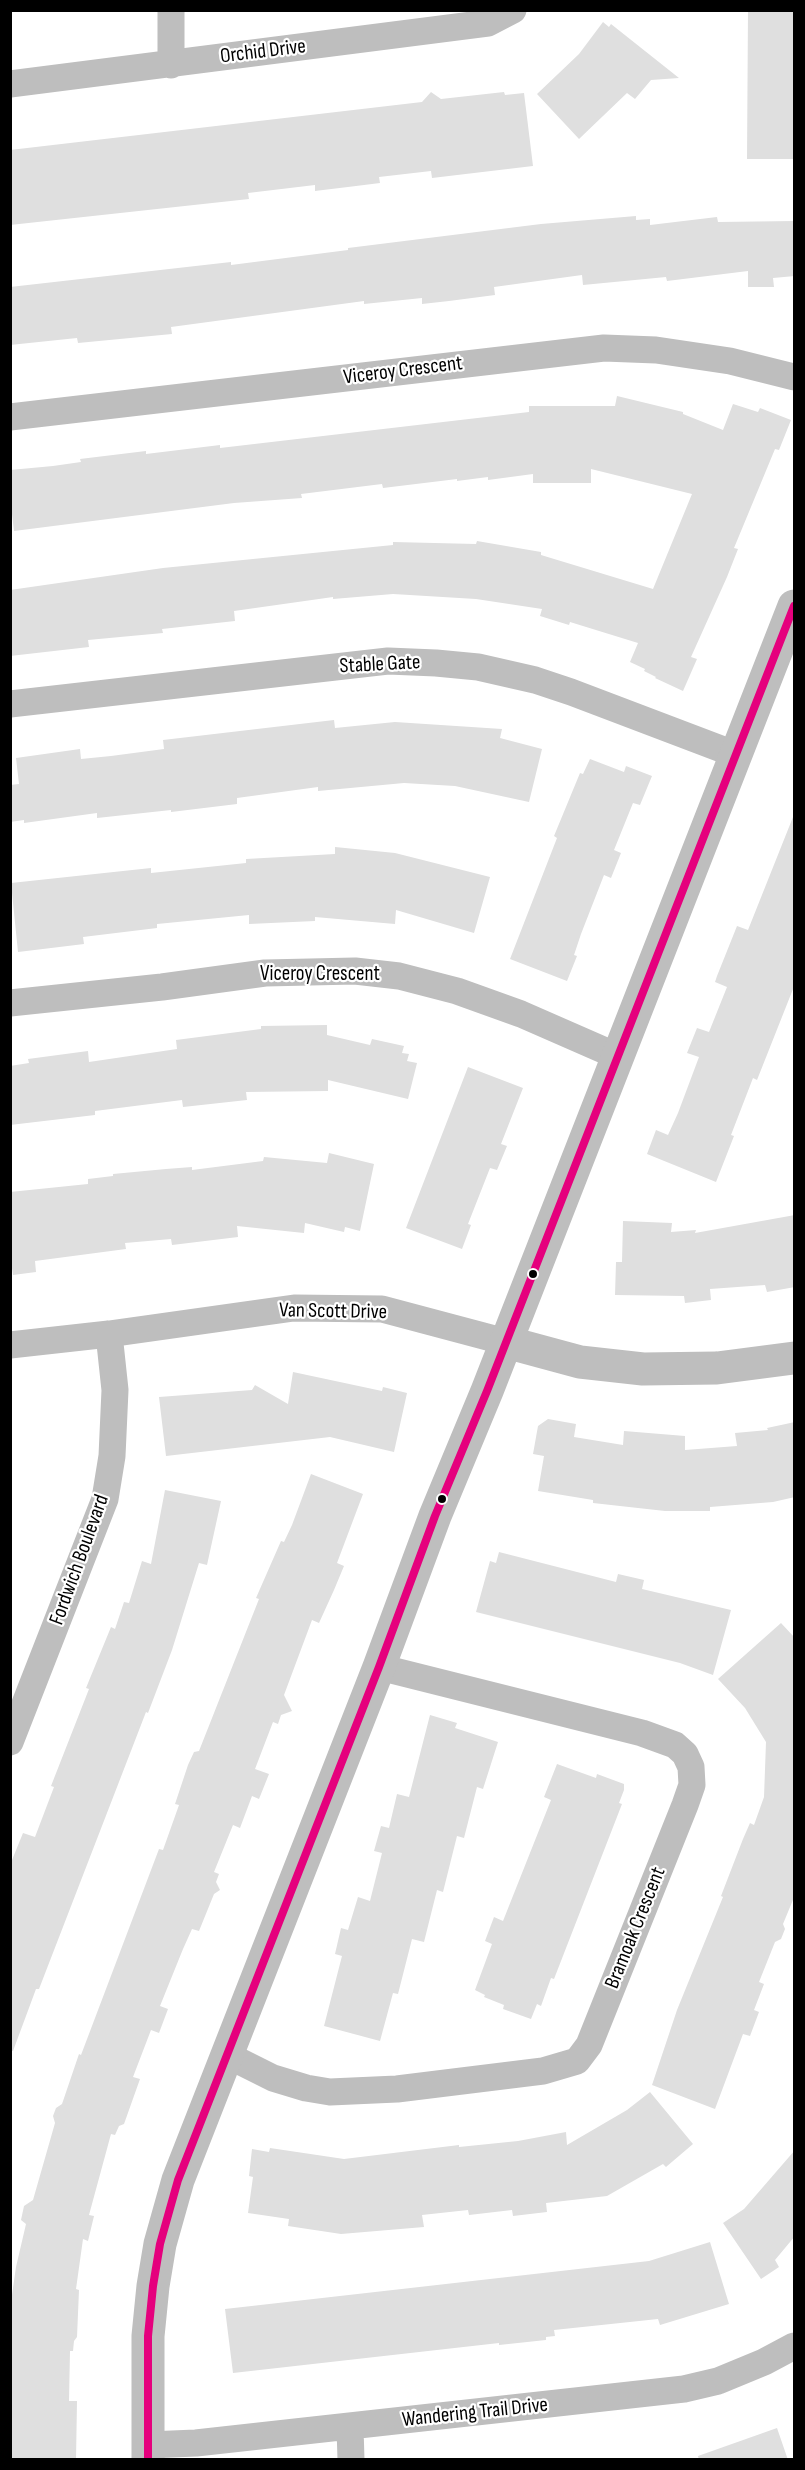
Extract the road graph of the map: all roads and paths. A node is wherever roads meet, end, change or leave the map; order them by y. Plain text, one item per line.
1 (171, 10) edge
2 (513, 10) edge
3 (171, 65) junction
4 (10, 84) edge
5 (795, 377) edge
6 (10, 417) edge
7 (795, 606) edge
8 (10, 704) edge
9 (737, 755) junction
10 (10, 1004) edge
11 (617, 1056) junction
12 (109, 1334) junction
13 (506, 1342) junction
14 (10, 1345) edge
15 (795, 1358) edge
16 (379, 1667) junction
17 (10, 1742) edge
18 (227, 2055) junction
19 (795, 2346) edge
20 (350, 2427) junction
21 (148, 2452) edge
22 (351, 2460) edge

1 - 3 street
2 - 3 street, Orchid Drive
3 - 4 street, Orchid Drive
5 - 6 street, Viceroy Crescent
7 - 9 street
8 - 9 street, Stable Gate
9 - 11 street
10 - 11 street, Viceroy Crescent
11 - 13 street
12 - 13 street, Van Scott Drive
12 - 14 street, Van Scott Drive
12 - 17 street, Fordwich Boulevard
13 - 15 street, Van Scott Drive
13 - 16 street
16 - 18 street
16 - 18 street, Bramoak Crescent
18 - 21 street
19 - 20 street, Wandering Trail Drive
20 - 21 street, Wandering Trail Drive
20 - 22 street

